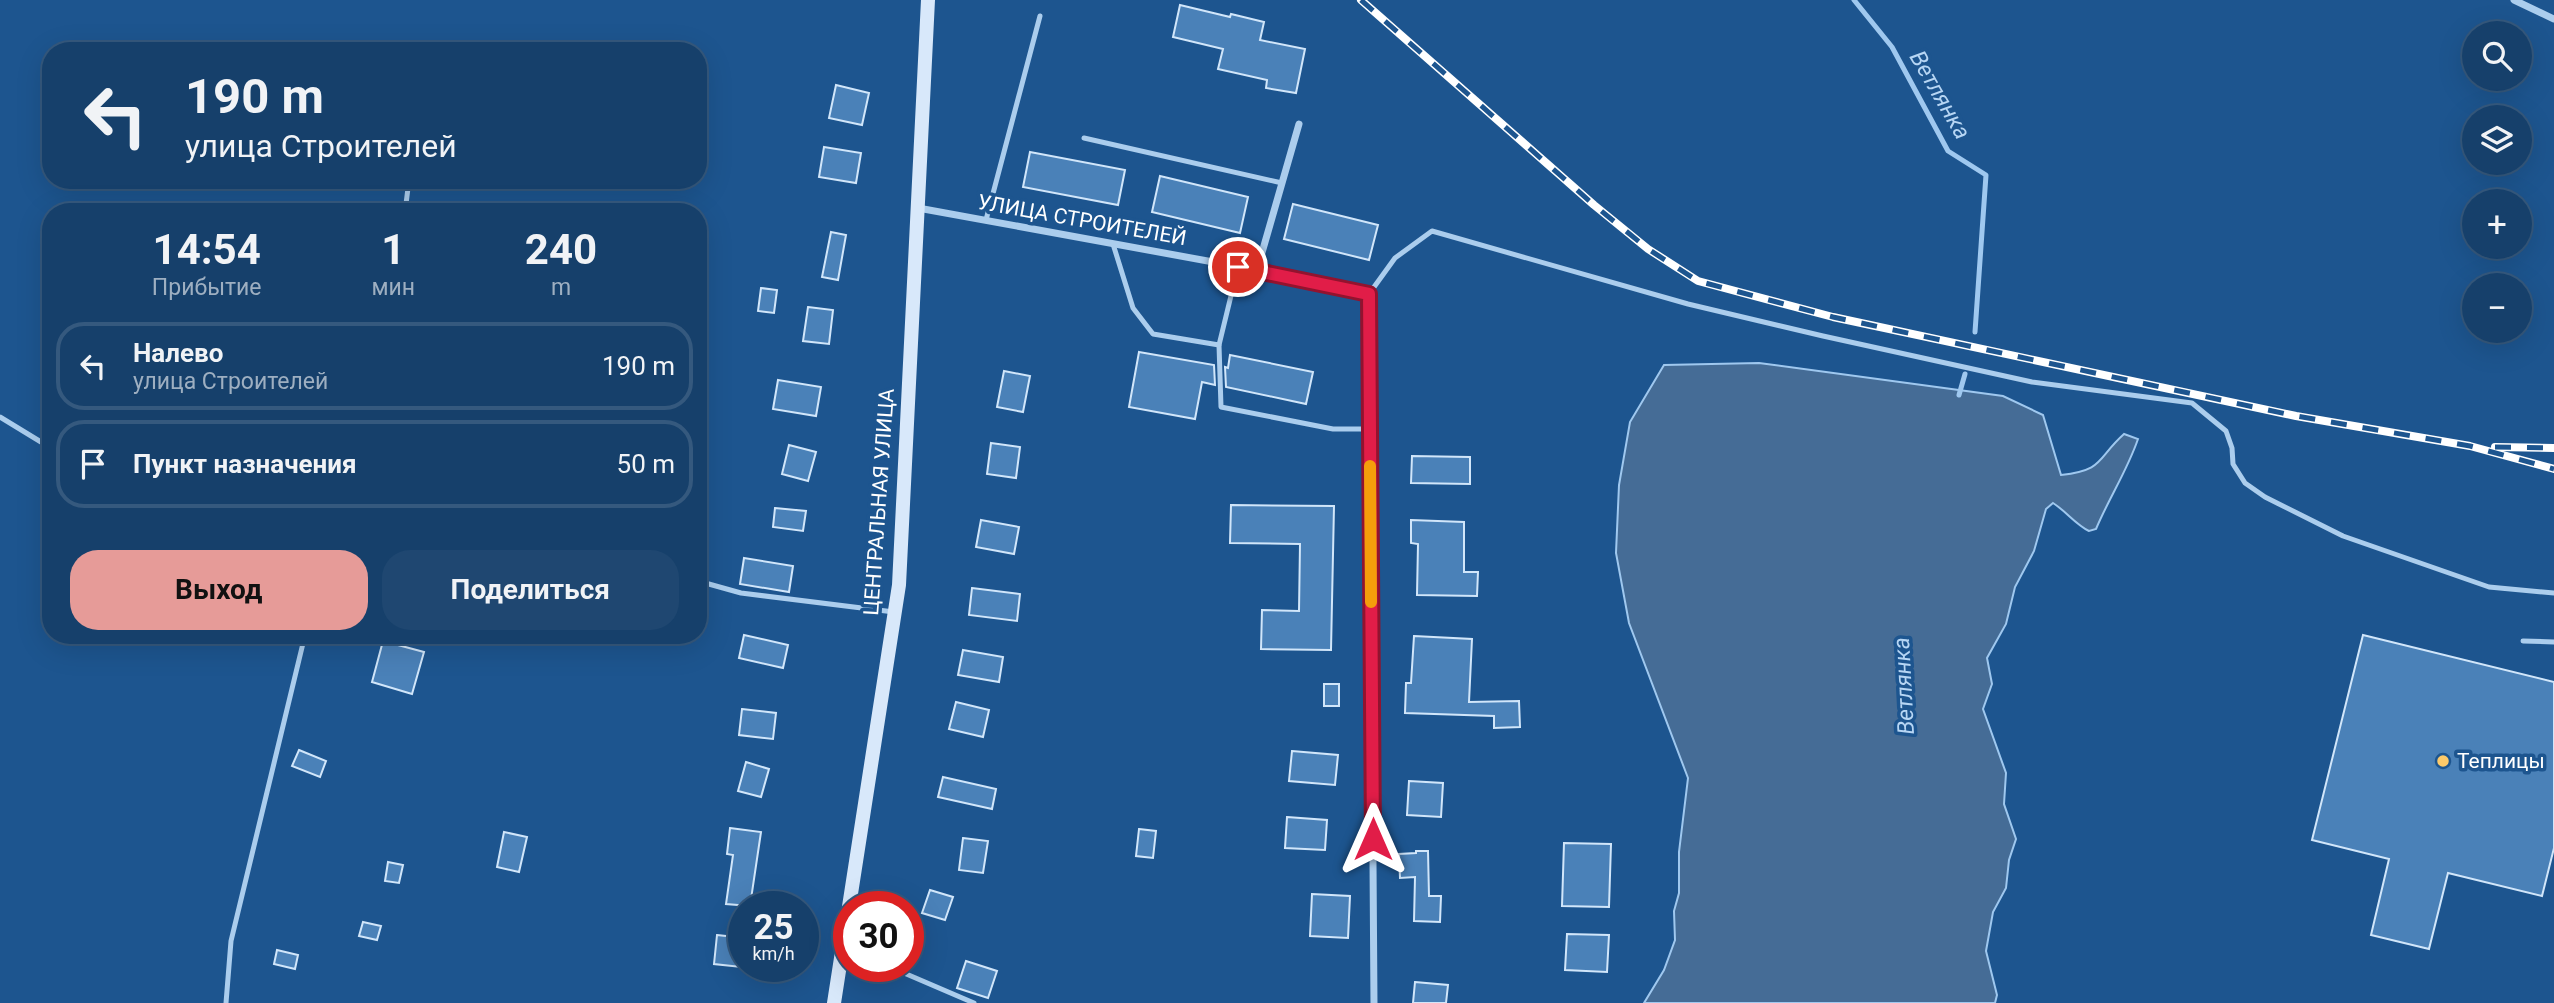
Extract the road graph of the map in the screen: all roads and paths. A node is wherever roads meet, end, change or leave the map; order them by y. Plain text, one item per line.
1 (928, 0) edge
2 (2514, 0) edge
3 (1040, 16) dead end
4 (2554, 19) edge
5 (1299, 124) dead end
6 (1084, 138) dead end
7 (1282, 183) junction
8 (917, 208) junction
9 (986, 220) junction
10 (1113, 244) junction
11 (1238, 267) junction
12 (1257, 270) junction
13 (1369, 294) junction
14 (1219, 345) junction
15 (0, 417) edge
16 (1370, 429) junction
17 (42, 442) edge
18 (707, 584) edge
19 (2554, 593) edge
20 (894, 612) junction
21 (2523, 641) dead end
22 (2554, 642) edge
23 (303, 644) edge
24 (855, 891) edge
25 (840, 982) edge
26 (924, 982) edge
27 (226, 1003) edge
28 (834, 1003) edge
29 (974, 1003) edge
30 (1374, 1003) edge

1 - 8 main road, ЦЕНТРАЛЬНАЯ УЛИЦА
2 - 4 street
3 - 9 lane
5 - 7 street
6 - 7 lane
7 - 12 street
8 - 9 street, УЛИЦА СТРОИТЕЛЕЙ
8 - 20 main road, ЦЕНТРАЛЬНАЯ УЛИЦА
9 - 10 street, УЛИЦА СТРОИТЕЛЕЙ
10 - 11 street, УЛИЦА СТРОИТЕЛЕЙ
10 - 14 lane
11 - 12 street, УЛИЦА СТРОИТЕЛЕЙ
11 - 14 lane
12 - 13 street, УЛИЦА СТРОИТЕЛЕЙ
13 - 16 street
13 - 19 lane
14 - 16 lane
15 - 17 lane
16 - 30 street
18 - 20 lane
20 - 24 main road, ЦЕНТРАЛЬНАЯ УЛИЦА
21 - 22 lane
23 - 27 lane
25 - 28 main road, ЦЕНТРАЛЬНАЯ УЛИЦА
26 - 29 lane

